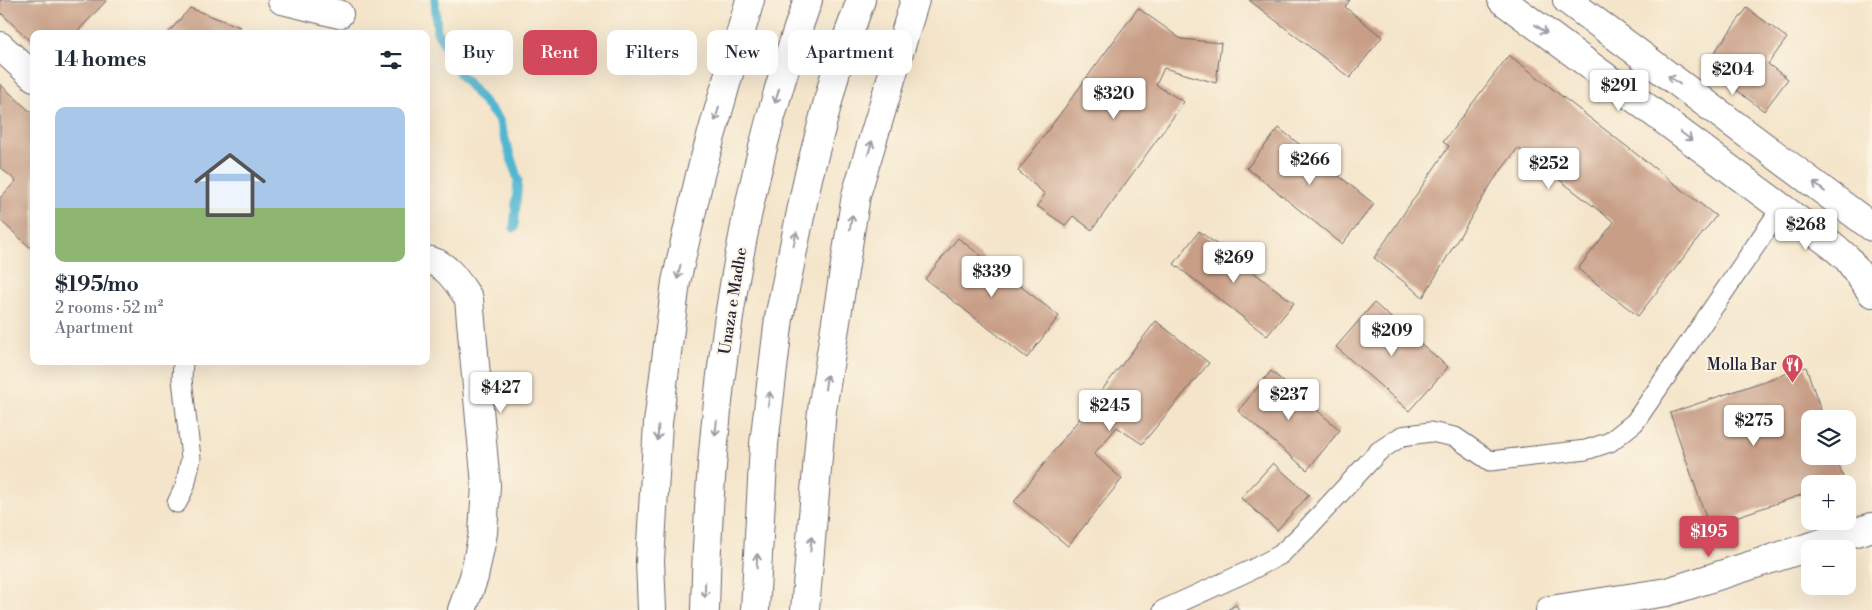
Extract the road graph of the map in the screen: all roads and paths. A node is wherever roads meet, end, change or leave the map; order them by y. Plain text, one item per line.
1 (282, 0) edge
2 (750, 0) edge
3 (808, 0) edge
4 (861, 0) edge
5 (915, 0) edge
6 (1502, 0) edge
7 (1567, 0) edge
8 (339, 14) dead end
9 (0, 46) edge
10 (30, 73) edge
11 (1782, 207) junction
12 (1872, 227) edge
13 (430, 260) edge
14 (1872, 293) edge
15 (183, 365) edge
16 (177, 503) dead end
17 (1872, 527) edge
18 (462, 610) edge
19 (652, 610) edge
20 (705, 610) edge
21 (755, 610) edge
22 (805, 610) edge
23 (1163, 610) edge
24 (1550, 610) edge

1 - 8 main road
2 -> 19 main road
3 -> 20 main road, Unaza e Madhe
21 -> 4 main road
22 -> 5 main road
6 -> 11 main road
12 -> 7 main road
9 - 10 main road
11 - 14 main road
11 - 23 lane
13 - 18 main road
15 - 16 lane
17 - 24 main road

